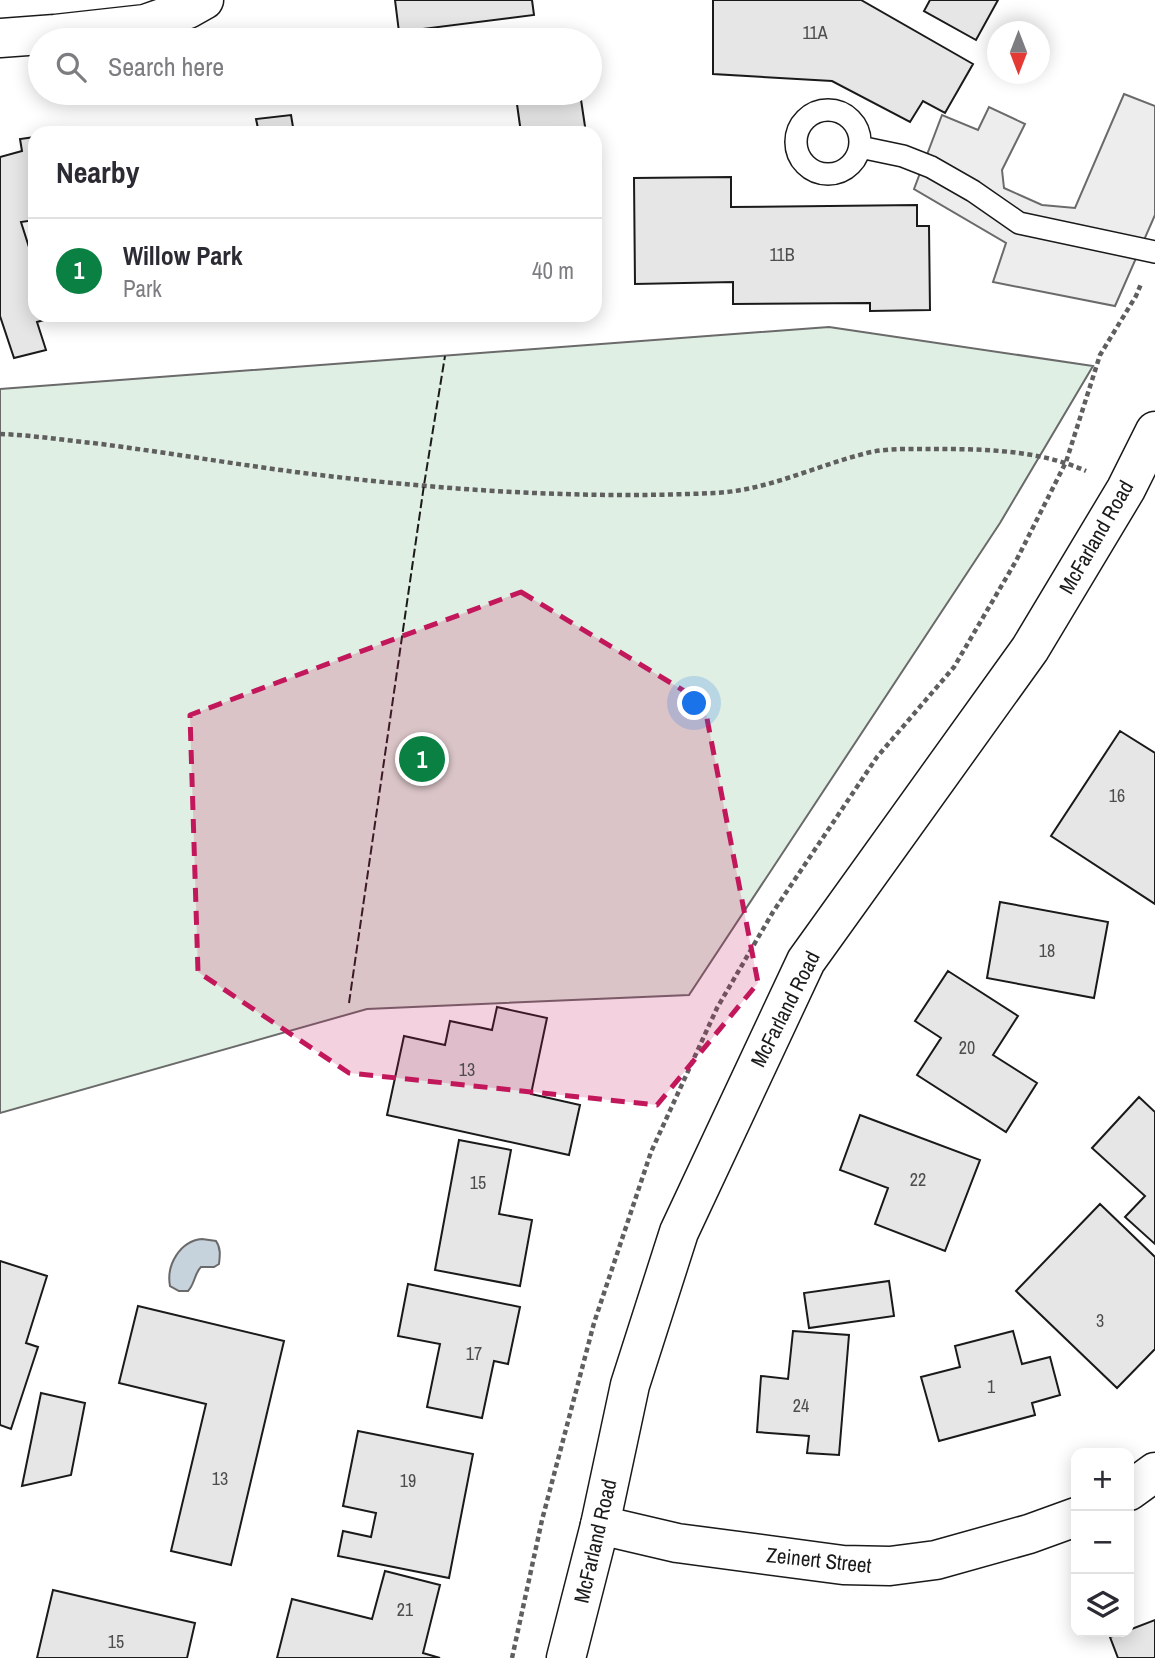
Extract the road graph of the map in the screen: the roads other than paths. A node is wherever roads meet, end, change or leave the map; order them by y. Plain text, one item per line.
1 (204, 0) edge
2 (109, 28) edge
3 (28, 35) edge
4 (0, 37) edge
5 (860, 147) dead end
6 (1155, 252) edge
7 (1155, 431) edge
8 (1155, 1472) edge
9 (1134, 1487) edge
10 (1071, 1519) edge
11 (600, 1525) junction
12 (566, 1658) edge

1 - 2 street
3 - 4 street
5 - 6 lane
7 - 11 street, McFarland Road
8 - 9 street
10 - 11 street, Zeinert Street
11 - 12 street, McFarland Road

